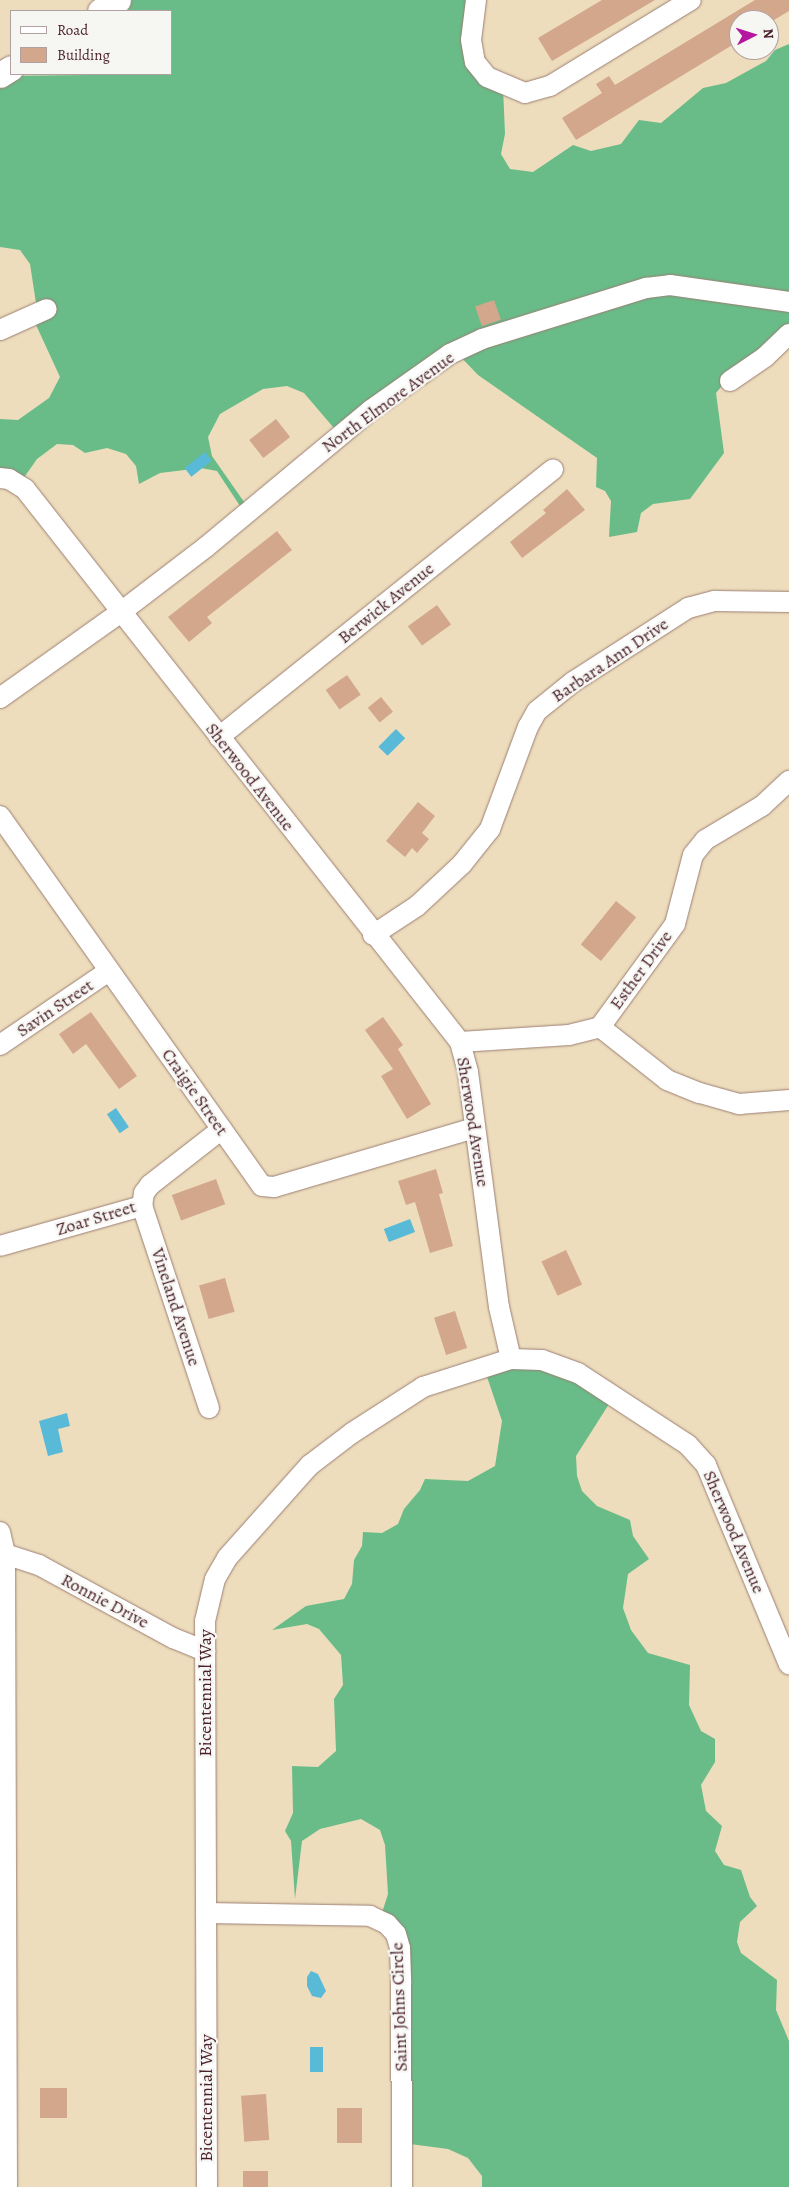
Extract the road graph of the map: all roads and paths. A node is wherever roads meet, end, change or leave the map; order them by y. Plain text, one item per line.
1 (118, 0) edge
2 (476, 0) edge
3 (691, 0) edge
4 (102, 10) edge
5 (789, 302) edge
6 (47, 309) dead end
7 (0, 330) edge
8 (789, 334) edge
9 (730, 381) dead end
10 (553, 469) dead end
11 (5, 479) edge
12 (789, 602) edge
13 (121, 612) junction
14 (0, 698) edge
15 (218, 737) junction
16 (789, 781) edge
17 (0, 816) edge
18 (373, 935) junction
19 (109, 972) junction
20 (600, 1027) junction
21 (460, 1042) junction
22 (0, 1045) edge
23 (789, 1100) edge
24 (475, 1128) junction
25 (222, 1129) junction
26 (142, 1206) junction
27 (0, 1246) edge
28 (511, 1359) junction
29 (209, 1408) dead end
30 (0, 1532) edge
31 (5, 1554) junction
32 (205, 1651) junction
33 (789, 1664) edge
34 (206, 1912) junction
35 (3, 1956) edge
36 (6, 2187) edge
37 (207, 2187) edge
38 (402, 2187) edge

1 - 4 main road
2 - 3 street
5 - 13 street, North Elmore Avenue
6 - 7 street
8 - 9 street
10 - 15 street, Berwick Avenue
11 - 13 street, Sherwood Avenue
12 - 18 street, Barbara Ann Drive
13 - 14 street, North Elmore Avenue
13 - 15 street, Sherwood Avenue
15 - 18 street, Sherwood Avenue
16 - 20 street, Esther Drive
17 - 19 street, Craigie Street
18 - 21 street, Sherwood Avenue
19 - 22 street, Savin Street
19 - 25 street, Craigie Street
20 - 21 street
20 - 23 street
21 - 24 street, Sherwood Avenue
24 - 25 street, Craigie Street
24 - 28 street, Sherwood Avenue
25 - 26 street, Zoar Street
26 - 27 street, Zoar Street
26 - 29 street, Vineland Avenue
28 - 32 street, Bicentennial Way
28 - 33 street, Sherwood Avenue
30 - 31 street
31 - 32 street, Ronnie Drive
31 - 35 street
32 - 34 street, Bicentennial Way
34 - 37 street, Bicentennial Way
34 - 38 street, Saint Johns Circle
35 - 36 street

